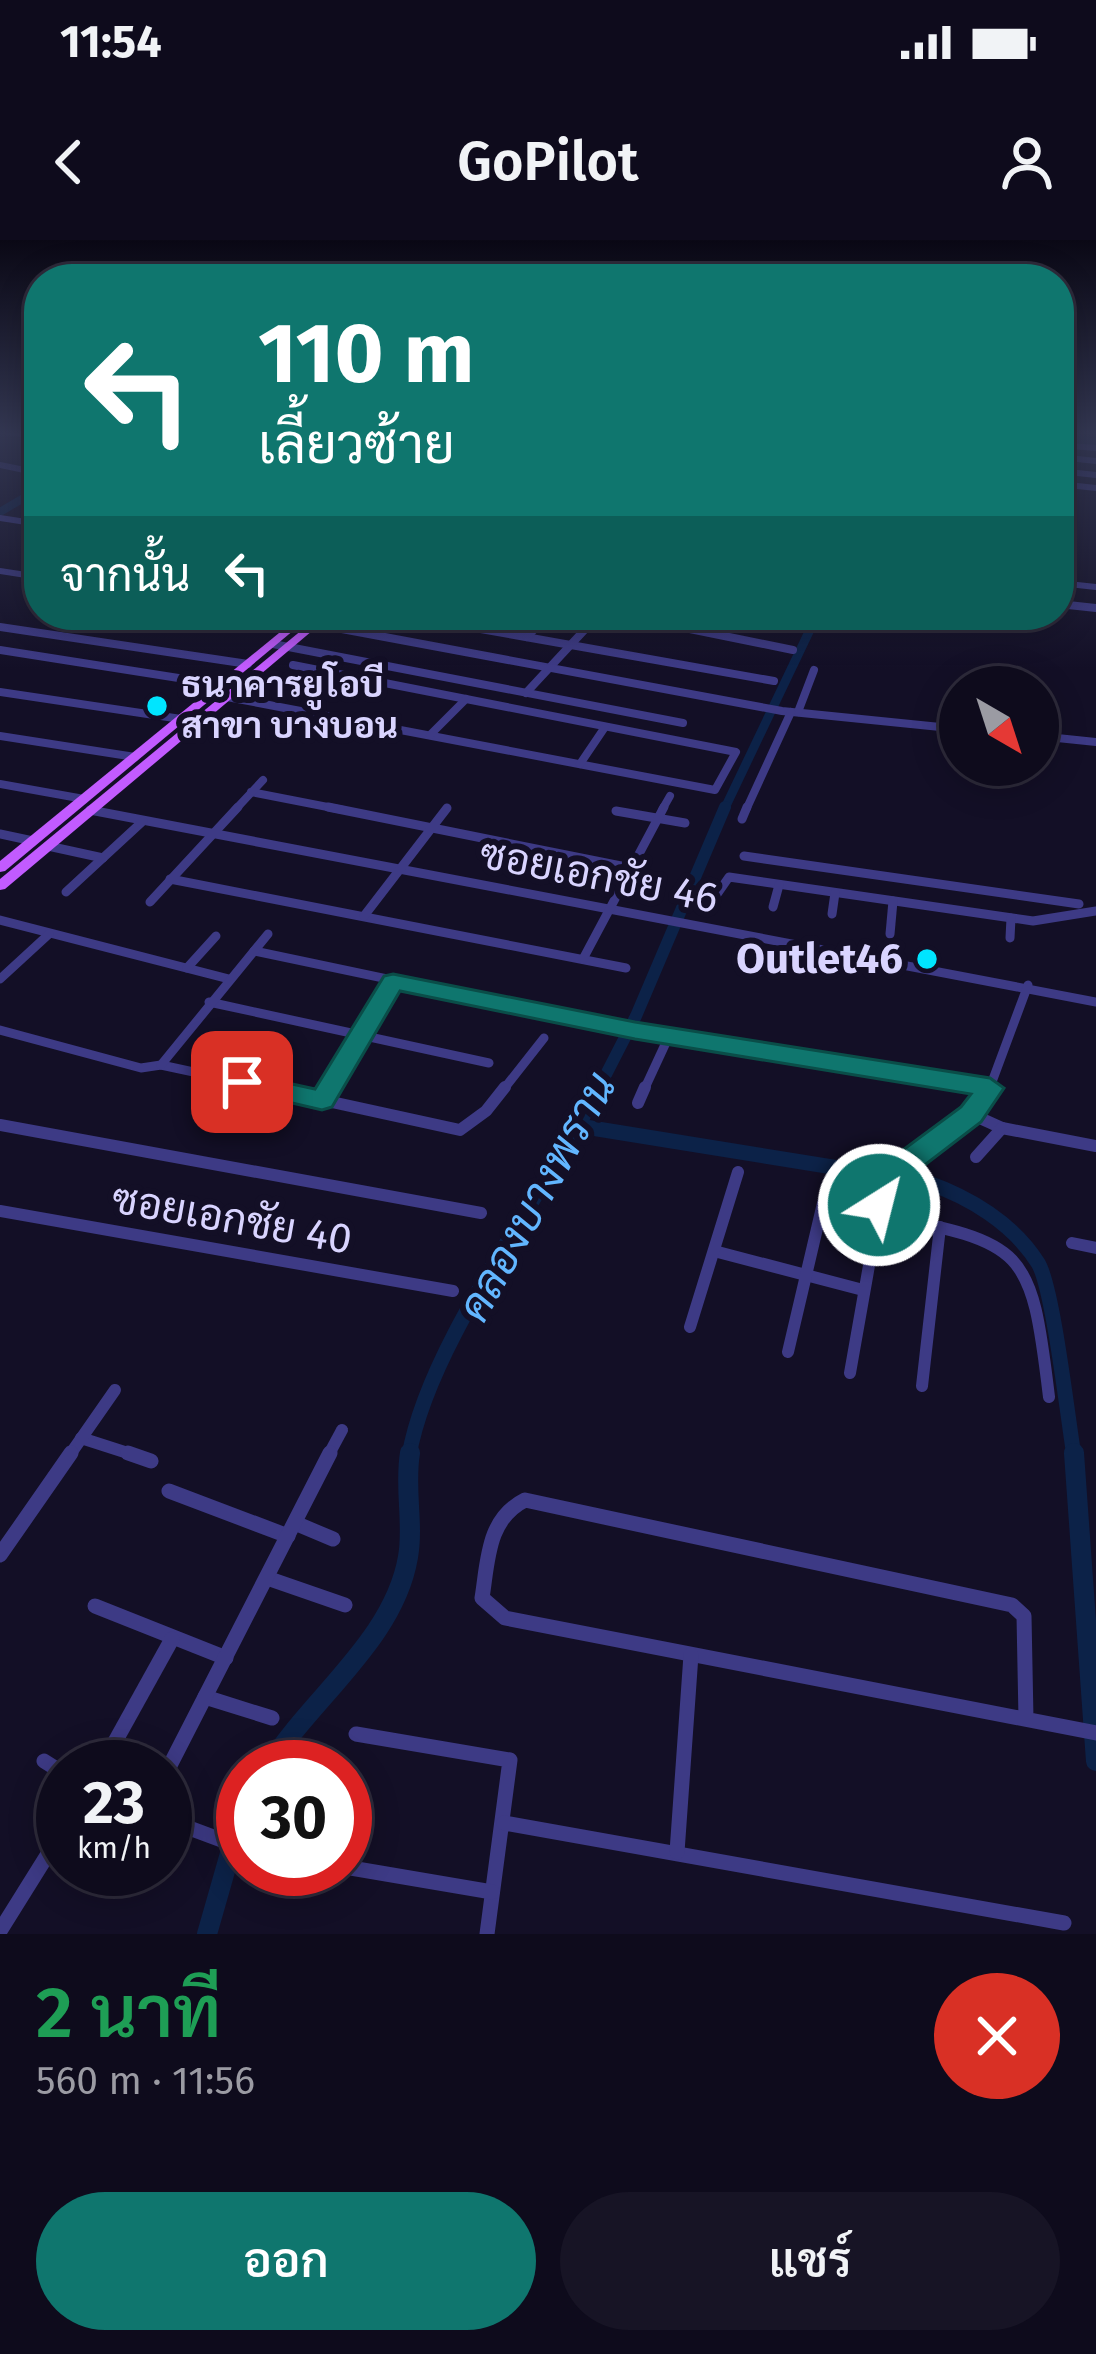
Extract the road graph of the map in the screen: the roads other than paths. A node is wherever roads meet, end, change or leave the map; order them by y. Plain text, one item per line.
1 (0, 627) edge
2 (292, 630) edge
3 (300, 630) edge
4 (370, 630) edge
5 (489, 630) edge
6 (534, 630) edge
7 (584, 630) edge
8 (695, 630) edge
9 (527, 637) junction
10 (273, 644) junction
11 (569, 645) junction
12 (288, 647) junction
13 (0, 650) edge
14 (793, 650) dead end
15 (248, 664) junction
16 (292, 665) dead end
17 (549, 668) junction
18 (814, 670) dead end
19 (347, 676) junction
20 (774, 680) dead end
21 (225, 691) junction
22 (0, 692) edge
23 (526, 693) junction
24 (466, 699) junction
25 (304, 711) junction
26 (790, 712) junction
27 (182, 719) junction
28 (683, 723) dead end
29 (605, 727) junction
30 (939, 727) edge
31 (430, 735) junction
32 (0, 736) edge
33 (1059, 738) edge
34 (1096, 742) edge
35 (135, 758) junction
36 (580, 764) junction
37 (263, 780) dead end
38 (0, 784) edge
39 (251, 792) junction
40 (670, 796) dead end
41 (87, 804) junction
42 (447, 808) dead end
43 (616, 811) dead end
44 (658, 818) junction
45 (742, 819) dead end
46 (143, 821) junction
47 (686, 823) dead end
48 (432, 828) junction
49 (0, 834) edge
50 (211, 835) junction
51 (33, 841) junction
52 (48, 846) junction
53 (744, 856) dead end
54 (103, 858) junction
55 (0, 868) edge
56 (631, 868) junction
57 (398, 870) junction
58 (170, 879) junction
59 (779, 885) junction
60 (0, 886) edge
61 (66, 892) dead end
62 (835, 893) junction
63 (713, 900) dead end
64 (892, 901) junction
65 (150, 902) dead end
66 (773, 907) dead end
67 (952, 910) junction
68 (1093, 910) edge
69 (608, 912) junction
70 (832, 914) dead end
71 (364, 916) junction
72 (1011, 918) junction
73 (0, 920) edge
74 (952, 929) dead end
75 (49, 934) junction
76 (268, 934) dead end
77 (890, 934) dead end
78 (216, 936) dead end
79 (1010, 938) dead end
80 (254, 952) junction
81 (583, 959) junction
82 (187, 968) junction
83 (626, 968) dead end
84 (0, 979) edge
85 (229, 979) junction
86 (393, 982) junction
87 (1028, 986) junction
88 (209, 1002) junction
89 (1096, 1002) edge
90 (0, 1030) edge
91 (361, 1035) junction
92 (669, 1036) junction
93 (544, 1038) dead end
94 (489, 1063) dead end
95 (161, 1064) junction
96 (990, 1088) junction
97 (322, 1100) junction
98 (638, 1103) dead end
99 (971, 1114) junction
100 (0, 1125) edge
101 (1002, 1128) junction
102 (1096, 1146) edge
103 (976, 1157) dead end
104 (738, 1172) dead end
105 (824, 1204) dead end
106 (0, 1211) edge
107 (481, 1213) dead end
108 (878, 1214) junction
109 (940, 1227) junction
110 (1072, 1243) dead end
111 (1096, 1248) edge
112 (714, 1251) junction
113 (804, 1274) junction
114 (863, 1290) junction
115 (453, 1292) dead end
116 (689, 1327) dead end
117 (788, 1352) dead end
118 (850, 1373) dead end
119 (922, 1385) dead end
120 (115, 1390) dead end
121 (1048, 1397) dead end
122 (342, 1430) dead end
123 (81, 1438) junction
124 (151, 1461) dead end
125 (169, 1491) dead end
126 (291, 1529) junction
127 (334, 1539) dead end
128 (0, 1555) edge
129 (267, 1577) junction
130 (345, 1605) dead end
131 (95, 1606) dead end
132 (172, 1639) junction
133 (691, 1654) junction
134 (226, 1658) junction
135 (206, 1697) junction
136 (272, 1718) dead end
137 (1026, 1719) junction
138 (1096, 1733) edge
139 (356, 1734) dead end
140 (116, 1740) edge
141 (183, 1740) edge
142 (504, 1823) junction
143 (677, 1852) junction
144 (372, 1872) edge
145 (36, 1873) edge
146 (492, 1892) junction
147 (1064, 1923) dead end
148 (0, 1931) edge
149 (487, 1934) edge

1 - 15 street
2 - 10 main road
3 - 12 main road
4 - 17 street
5 - 9 street
6 - 9 street
7 - 11 street
8 - 14 street
9 - 11 street
10 - 12 street
10 - 15 main road
11 - 17 street
11 - 20 street
12 - 21 main road
12 - 23 street
13 - 21 street
15 - 21 main road
16 - 19 street
17 - 23 street
17 - 26 street
18 - 26 street
19 - 24 street
19 - 25 street
21 - 25 street
21 - 27 main road
21 - 41 main road
22 - 27 street
23 - 28 street
24 - 29 street
24 - 31 street
25 - 31 street
26 - 30 street
26 - 45 street
27 - 35 main road
29 - 36 street
29 - 36 street
31 - 36 street
32 - 35 street
33 - 34 street
35 - 41 main road
37 - 39 street
38 - 41 street, ซอยเอกชัย 46
39 - 48 street
39 - 50 street
40 - 44 street
41 - 46 street, ซอยเอกชัย 46
41 - 51 main road
41 - 52 main road
42 - 48 street
43 - 44 street
44 - 47 street
44 - 56 street
46 - 50 street, ซอยเอกชัย 46
46 - 54 street
48 - 56 street
48 - 57 street
49 - 51 street
50 - 57 street, ซอยเอกชัย 46
50 - 58 street
51 - 55 main road
52 - 54 street
52 - 60 main road
53 - 68 street
54 - 61 street
56 - 69 street
57 - 69 street, ซอยเอกชัย 46
57 - 71 street
58 - 65 street
58 - 71 street
59 - 62 street
59 - 63 street
59 - 66 street
62 - 64 street
62 - 70 street
64 - 67 street
64 - 77 street
67 - 72 street
67 - 74 street
68 - 72 street
69 - 81 street
69 - 87 street, ซอยเอกชัย 46
71 - 81 street
72 - 79 street
73 - 75 street
75 - 82 street
75 - 84 street
76 - 80 street
78 - 82 street
80 - 85 street
80 - 86 street
81 - 83 street
82 - 85 street
85 - 88 street
86 - 91 street
86 - 92 street
87 - 89 street, ซอยเอกชัย 46
87 - 96 street
88 - 91 street
88 - 95 street
90 - 95 street
91 - 94 street
91 - 97 street
92 - 96 street
92 - 98 street
93 - 97 street
95 - 97 street
96 - 99 street
99 - 101 street
99 - 108 street
100 - 107 street
101 - 102 street
101 - 103 street
104 - 112 street
105 - 113 street
106 - 115 street, ซอยเอกชัย 40
108 - 109 street
108 - 114 street
109 - 119 street
109 - 121 street
110 - 111 street
112 - 113 street
112 - 116 street
113 - 114 street
113 - 117 street
114 - 118 street
120 - 123 street
122 - 126 street
123 - 124 street
123 - 128 street
125 - 126 street
126 - 127 street
126 - 129 street
129 - 130 street
129 - 134 street
131 - 132 street
132 - 134 street
132 - 140 street
133 - 137 street
133 - 137 street
133 - 143 street
134 - 135 street
135 - 136 street
135 - 141 street
137 - 138 street
139 - 142 street
142 - 143 street
142 - 146 street
143 - 147 street
144 - 146 street
145 - 148 street
146 - 149 street

